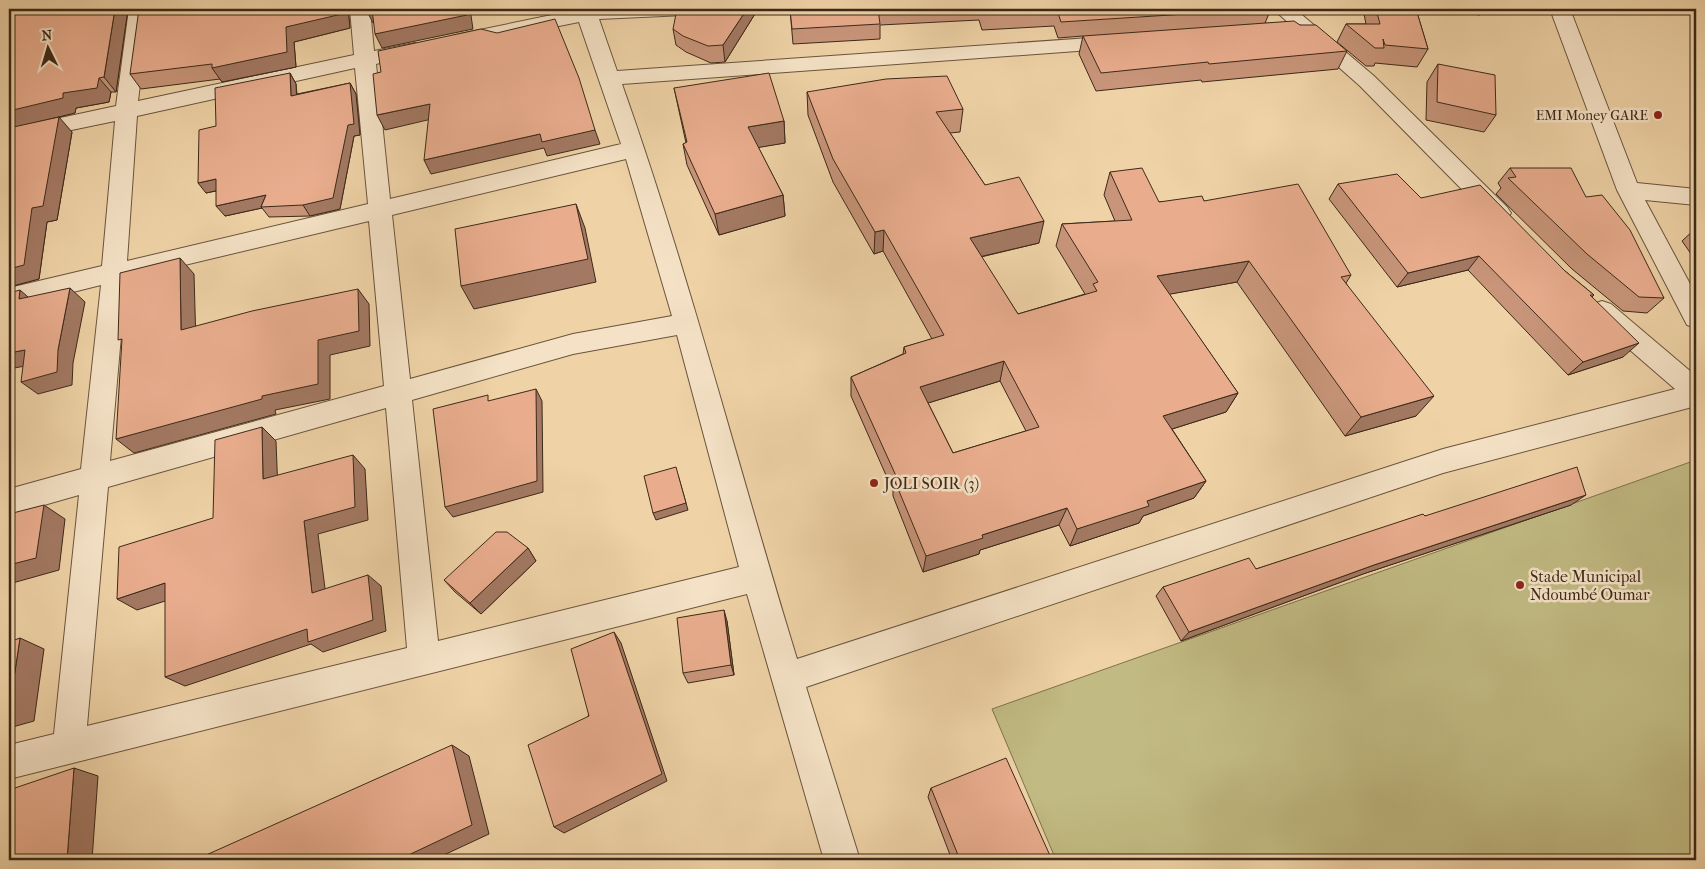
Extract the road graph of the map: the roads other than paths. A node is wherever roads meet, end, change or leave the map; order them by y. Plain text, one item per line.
1 (139, 9) edge
2 (360, 9) edge
3 (685, 9) edge
4 (1283, 9) edge
5 (1560, 9) edge
6 (586, 11) edge
7 (1306, 29) junction
8 (1277, 31) edge
9 (1137, 41) edge
10 (365, 60) junction
11 (609, 78) junction
12 (126, 112) junction
13 (9, 136) edge
14 (634, 149) junction
15 (1628, 190) junction
16 (1696, 197) edge
17 (380, 209) junction
18 (1513, 228) edge
19 (114, 274) junction
20 (1584, 296) edge
21 (9, 298) edge
22 (1696, 318) edge
23 (687, 323) junction
24 (398, 393) junction
25 (1696, 393) edge
26 (95, 479) junction
27 (9, 502) edge
28 (757, 577) junction
29 (424, 660) junction
30 (786, 678) junction
31 (69, 747) junction
32 (9, 762) edge
33 (842, 860) edge

1 - 12 street
2 - 10 street
3 - 6 street
4 - 7 street
5 - 15 street
6 - 10 street
6 - 11 street
7 - 8 street
7 - 18 street
9 - 11 street
10 - 12 street
10 - 17 street
11 - 14 street
12 - 13 street
12 - 19 street
14 - 17 street
14 - 23 street
15 - 16 street
15 - 22 street
17 - 19 street
17 - 24 street
19 - 21 street
19 - 26 street
20 - 25 street
23 - 24 street
23 - 28 street
24 - 26 street
24 - 29 street
25 - 30 street
26 - 27 street
26 - 31 street
28 - 29 street
28 - 30 street
29 - 31 street
30 - 33 street
31 - 32 street

